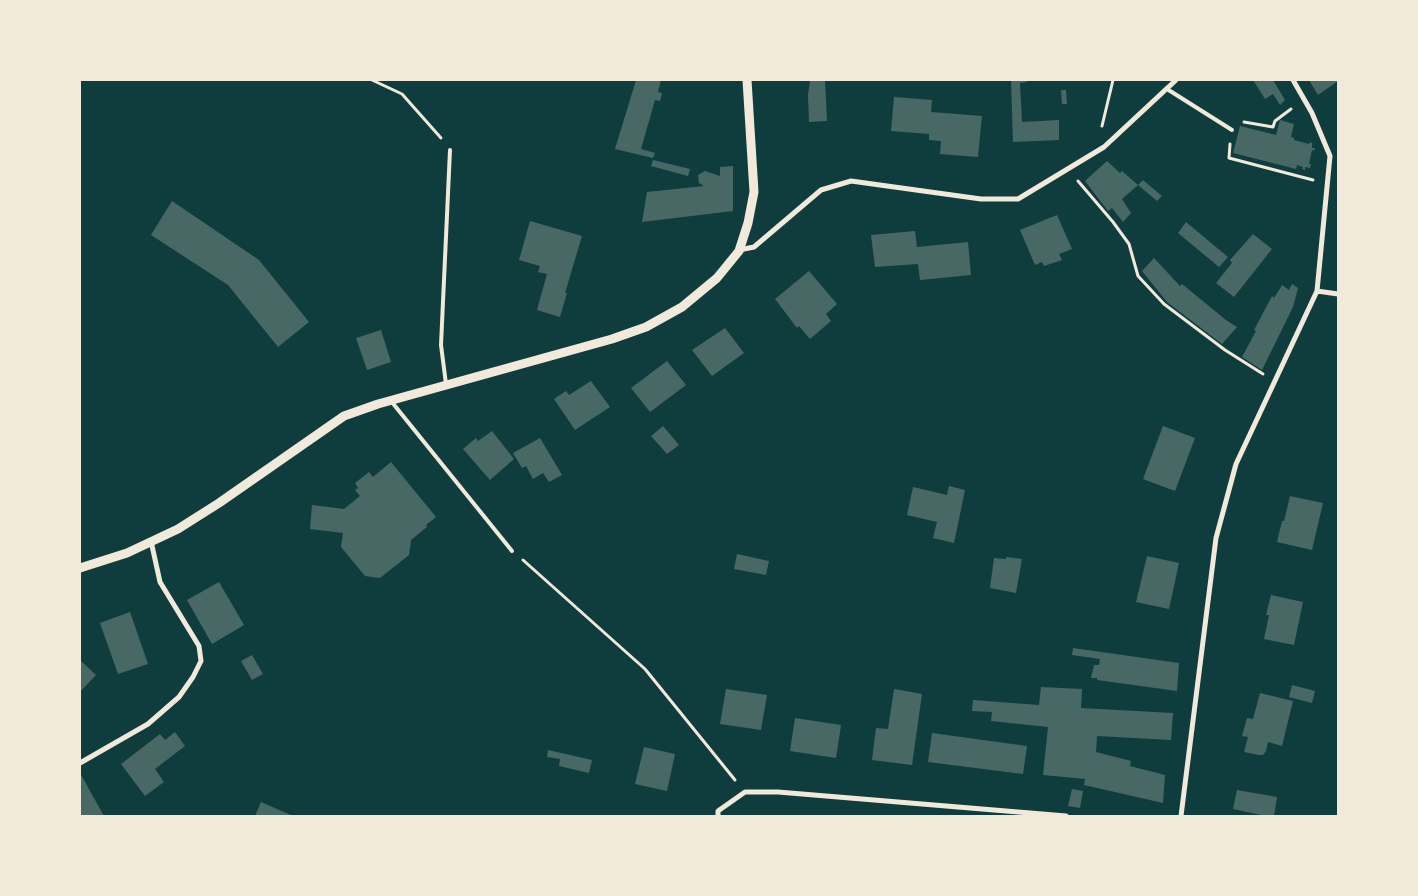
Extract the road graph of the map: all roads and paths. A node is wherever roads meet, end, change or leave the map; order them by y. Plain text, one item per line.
1 (372, 80) edge
2 (748, 80) edge
3 (1113, 80) edge
4 (1176, 80) edge
5 (1293, 80) edge
6 (1167, 89) junction
7 (1305, 102) junction
8 (1232, 130) junction
9 (1104, 147) junction
10 (450, 150) joint
11 (1068, 169) junction
12 (1328, 184) junction
13 (739, 250) junction
14 (1317, 291) junction
15 (1338, 294) edge
16 (1275, 382) junction
17 (447, 386) junction
18 (391, 401) junction
19 (151, 541) junction
20 (512, 551) joint
21 (80, 568) edge
22 (80, 763) edge
23 (745, 792) junction
24 (718, 816) edge
25 (1066, 816) edge
26 (1181, 816) edge

1 - 10 path
2 - 13 street
3 - 9 path
4 - 6 street
5 - 7 street
6 - 8 lane
6 - 9 street
7 - 8 path
7 - 12 street
8 - 12 path
9 - 11 street
10 - 17 lane
11 - 13 street
11 - 16 path
12 - 14 street
13 - 17 street
14 - 15 street
14 - 16 street
16 - 26 street
17 - 18 street
18 - 19 street
18 - 20 lane
19 - 21 street
19 - 22 street
20 - 23 path
23 - 24 street
23 - 25 street

